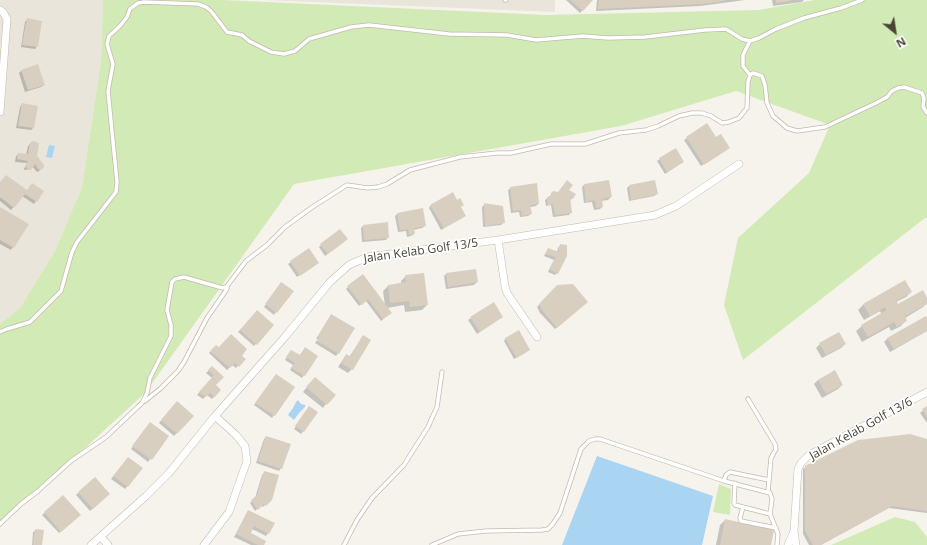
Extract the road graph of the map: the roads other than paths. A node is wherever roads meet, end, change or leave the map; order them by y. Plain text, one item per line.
1 (862, 0) edge
2 (2, 11) edge
3 (750, 41) junction
4 (750, 75) junction
5 (0, 112) edge
6 (927, 113) edge
7 (739, 164) dead end
8 (498, 240) junction
9 (227, 286) junction
10 (0, 332) edge
11 (537, 337) dead end
12 (442, 372) dead end
13 (927, 392) edge
14 (748, 399) dead end
15 (142, 403) junction
16 (215, 416) junction
17 (769, 480) junction
18 (724, 481) junction
19 (735, 484) junction
20 (768, 491) junction
21 (742, 507) junction
22 (770, 514) junction
23 (0, 524) edge
24 (776, 528) junction
25 (794, 531) junction
26 (102, 537) junction
27 (92, 545) edge
28 (108, 545) edge
29 (204, 545) edge
30 (344, 545) edge
31 (432, 545) edge
32 (777, 545) edge
33 (788, 545) edge
34 (796, 545) edge

1 - 3 lane
2 - 5 street
3 - 4 lane
3 - 10 lane
4 - 6 lane
4 - 9 lane
7 - 8 street, Jalan Kelab Golf 13/5
8 - 11 street
8 - 16 street, Jalan Kelab Golf 13/5
9 - 15 lane
9 - 15 lane
12 - 30 lane
13 - 25 street, Jalan Kelab Golf 13/6
14 - 17 lane
15 - 23 lane
16 - 26 street, Jalan Kelab Golf 13/5
16 - 29 street
17 - 18 lane
17 - 20 lane
18 - 19 lane
18 - 31 lane
19 - 20 lane
19 - 21 lane
20 - 22 lane
21 - 22 lane
21 - 24 lane
22 - 24 lane
24 - 32 lane
25 - 33 street
25 - 34 street
26 - 27 street, Jalan Kelab Golf 13/5
26 - 28 street

